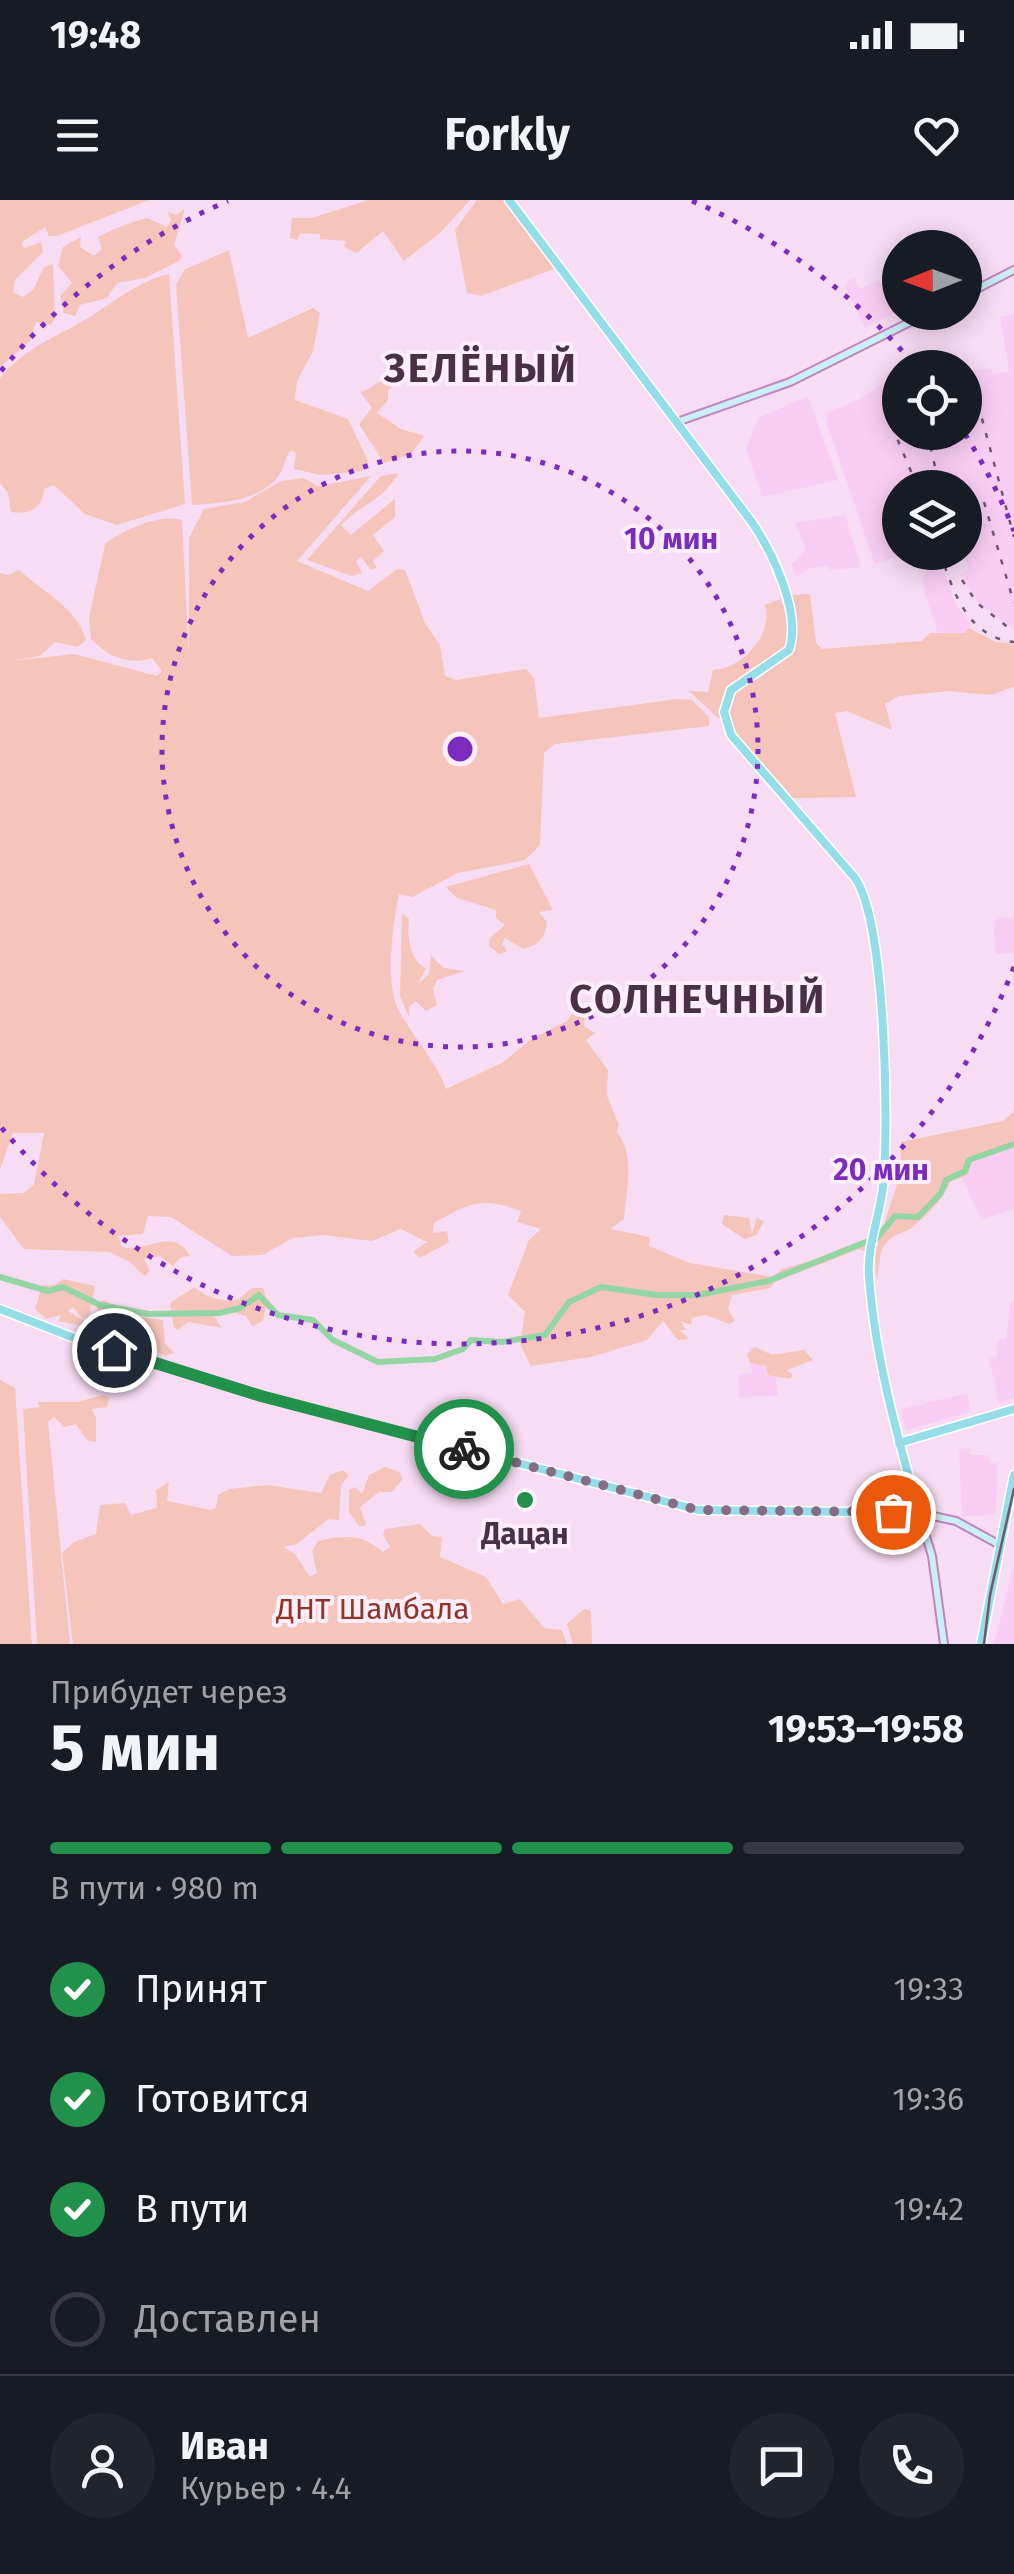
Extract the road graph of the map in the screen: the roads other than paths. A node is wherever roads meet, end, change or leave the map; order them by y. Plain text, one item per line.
1 (508, 200) edge
2 (1014, 270) edge
3 (982, 286) edge
4 (894, 330) edge
5 (677, 422) junction
6 (0, 1309) edge
7 (1014, 1411) edge
8 (900, 1445) junction
9 (1014, 1475) edge
10 (919, 1513) junction
11 (998, 1544) junction
12 (944, 1644) edge
13 (981, 1644) edge

1 - 5 main road
2 - 3 main road
4 - 5 main road
5 - 8 main road
6 - 10 main road
7 - 8 main road
8 - 10 main road
9 - 11 main road
10 - 11 main road
10 - 12 main road
11 - 13 main road

